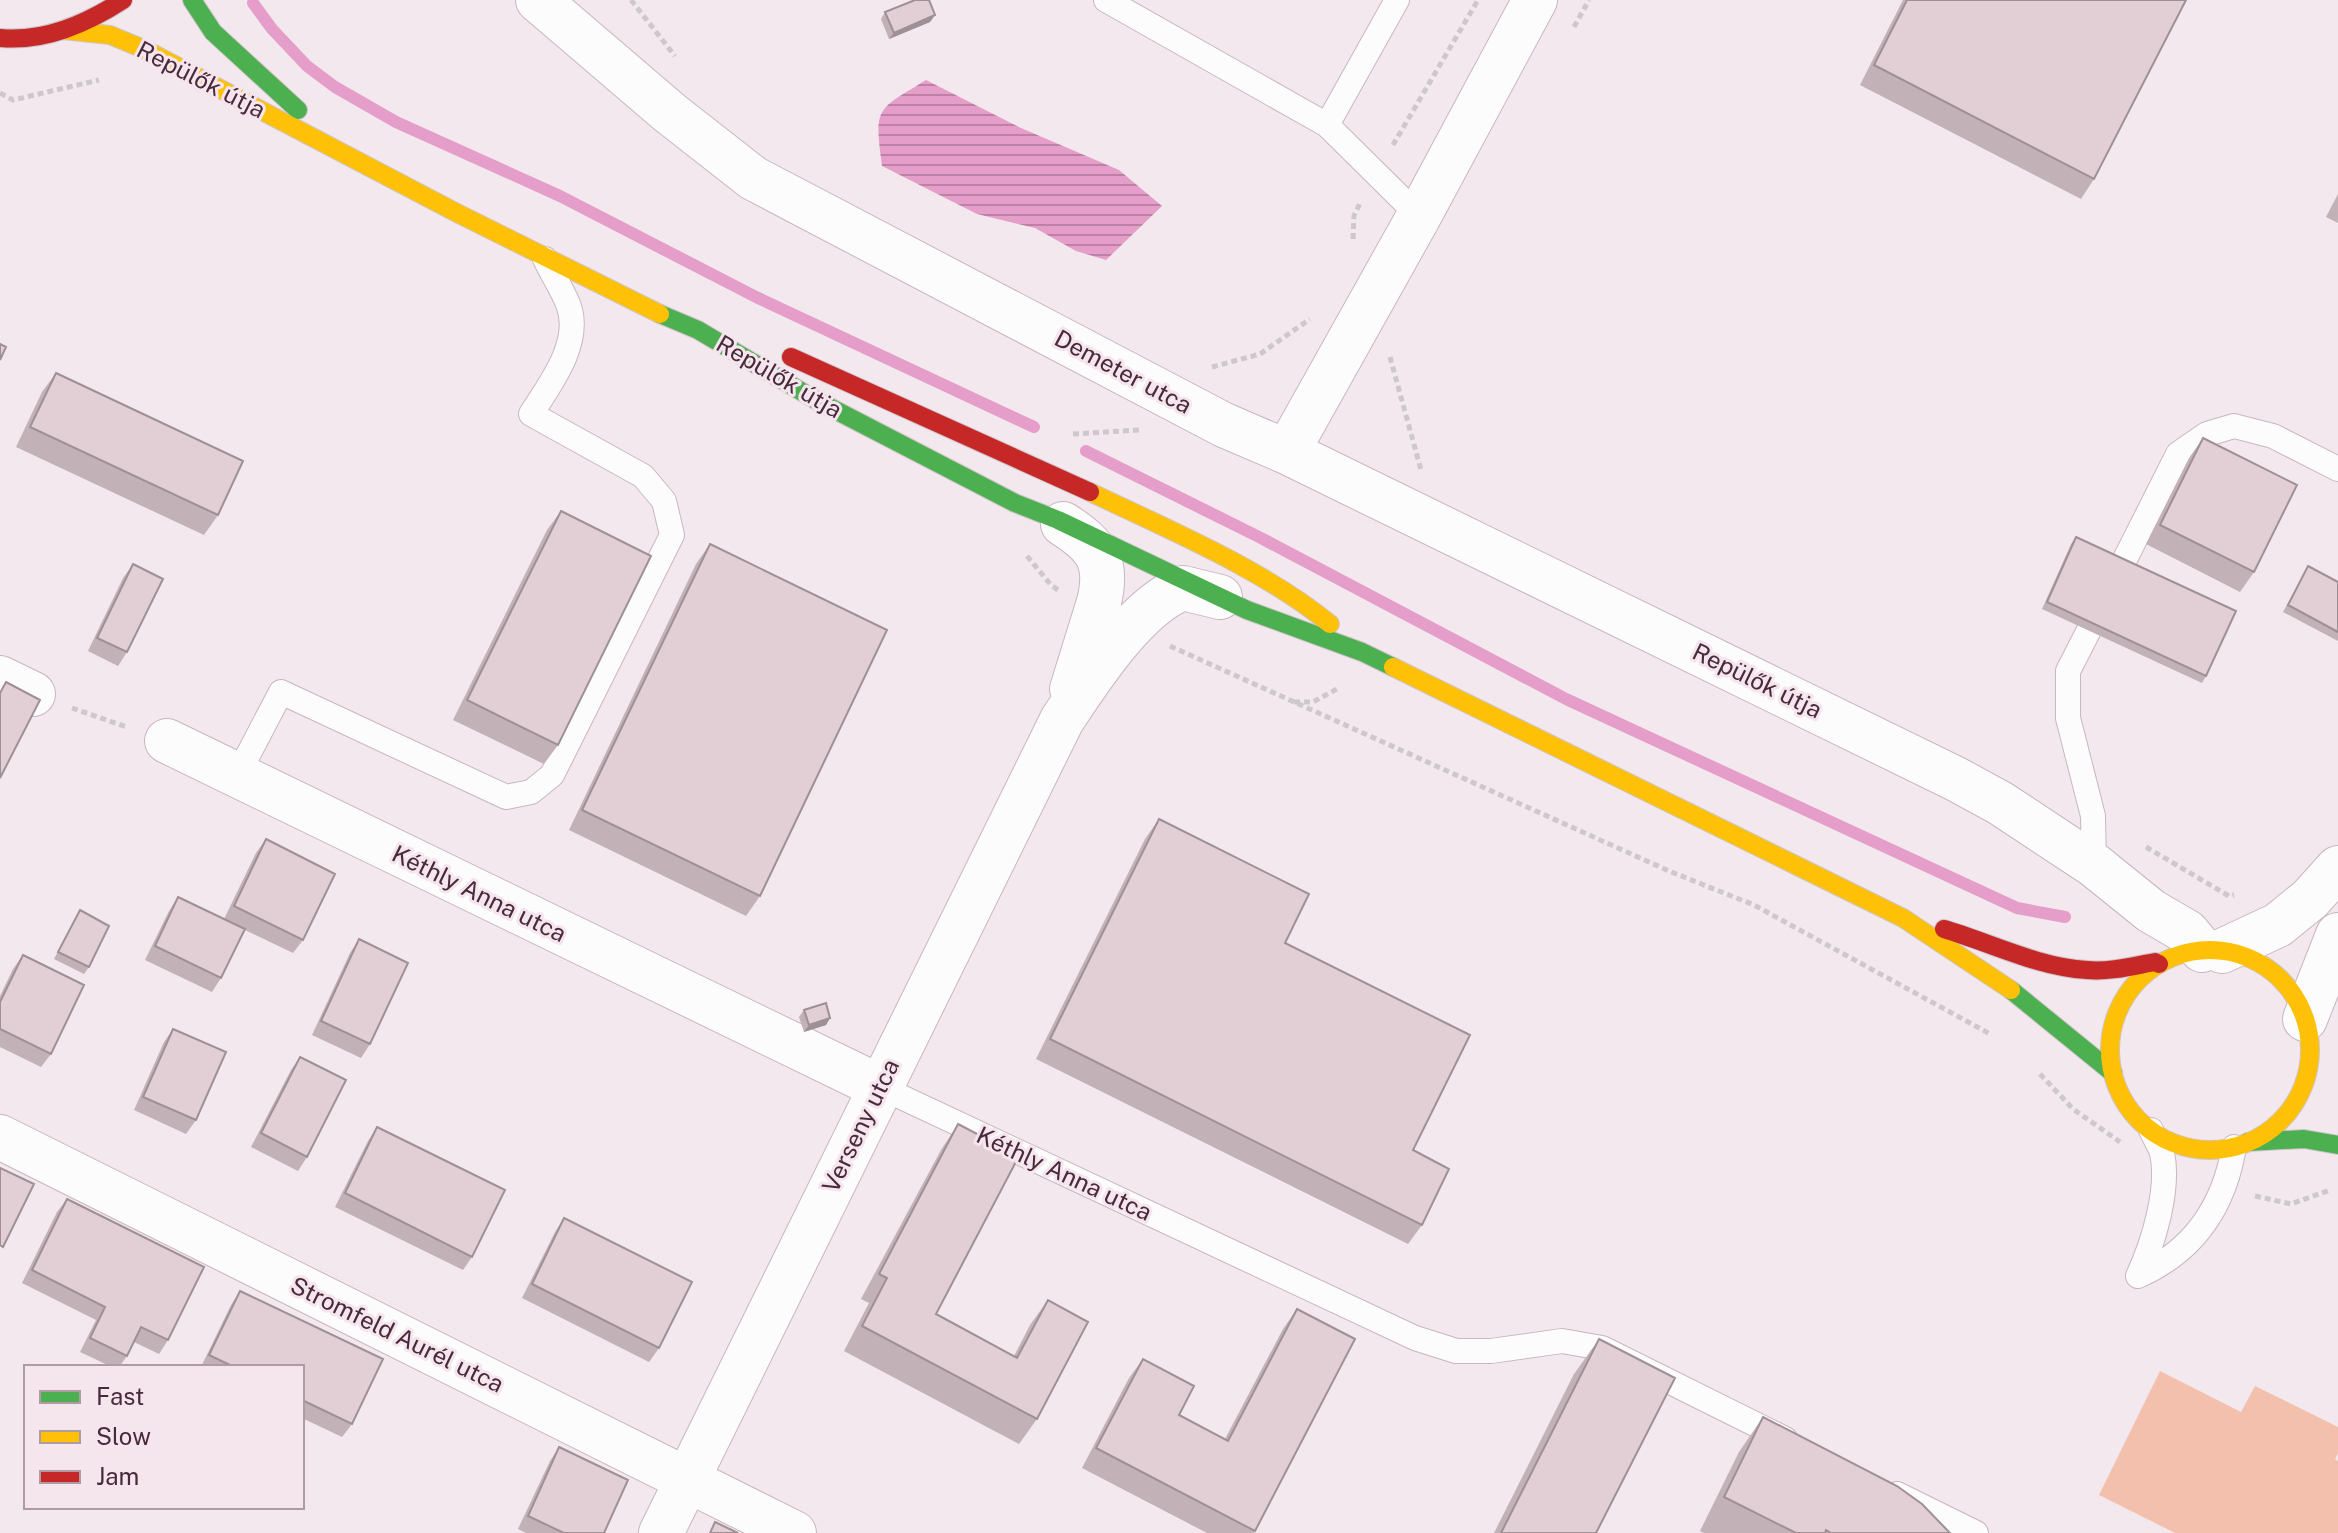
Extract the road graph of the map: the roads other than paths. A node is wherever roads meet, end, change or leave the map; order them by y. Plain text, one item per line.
1 (123, 0) edge
2 (192, 0) edge
3 (538, 0) edge
4 (1106, 0) edge
5 (1397, 0) edge
6 (1535, 0) edge
7 (63, 30) junction
8 (0, 38) edge
9 (1327, 125) junction
10 (375, 171) junction
11 (1419, 216) junction
12 (542, 254) junction
13 (698, 330) junction
14 (752, 341) dead end
15 (781, 353) dead end
16 (1287, 452) junction
17 (2338, 469) edge
18 (1058, 520) junction
19 (2121, 567) edge
20 (1220, 597) junction
21 (2089, 630) edge
22 (1362, 652) junction
23 (1062, 720) junction
24 (167, 741) road end
25 (237, 776) junction
26 (2094, 865) junction
27 (2338, 868) edge
28 (1903, 918) junction
29 (2338, 935) edge
30 (2212, 950) junction
31 (2159, 964) junction
32 (2307, 1026) junction
33 (2331, 1063) dead end
34 (2113, 1073) junction
35 (880, 1087) junction
36 (2151, 1130) junction
37 (0, 1137) edge
38 (2241, 1145) junction
39 (2338, 1145) edge
40 (1810, 1451) edge
41 (688, 1479) junction
42 (1879, 1485) edge
43 (661, 1533) edge
44 (794, 1533) edge
45 (1976, 1533) edge

1 - 7 main road
2 - 10 main road, Repülők útja
3 - 16 street, Demeter utca
4 - 9 lane
5 - 9 lane
6 - 11 street
7 - 8 main road
7 - 10 main road, Repülők útja
9 - 11 lane
10 - 12 main road, Repülők útja
11 - 16 street
12 - 13 main road, Repülők útja
12 - 25 lane
13 - 14 main road, Repülők útja
13 - 18 main road, Repülők útja
15 - 22 main road, Repülők útja
16 - 26 street, Repülők útja
17 - 19 lane
18 - 20 main road, Repülők útja
18 - 23 street, Verseny utca
20 - 22 main road, Repülők útja
20 - 23 street, Verseny utca
21 - 26 lane
22 - 28 main road, Repülők útja
23 - 35 street, Verseny utca
24 - 25 street, Kéthly Anna utca
25 - 35 street, Kéthly Anna utca
26 - 30 street, Repülők útja
27 - 30 street
28 - 31 main road, Repülők útja
28 - 34 main road, Repülők útja
29 - 32 street
30 - 31 main road
30 - 32 main road
31 - 34 main road
32 - 33 main road
32 - 38 main road
34 - 36 main road
35 - 40 lane, Kéthly Anna utca
35 - 41 street, Verseny utca
36 - 38 main road
36 - 38 lane
37 - 41 street, Stromfeld Aurél utca
38 - 39 main road
41 - 43 street, Verseny utca
41 - 44 street, Stromfeld Aurél utca
42 - 45 lane

